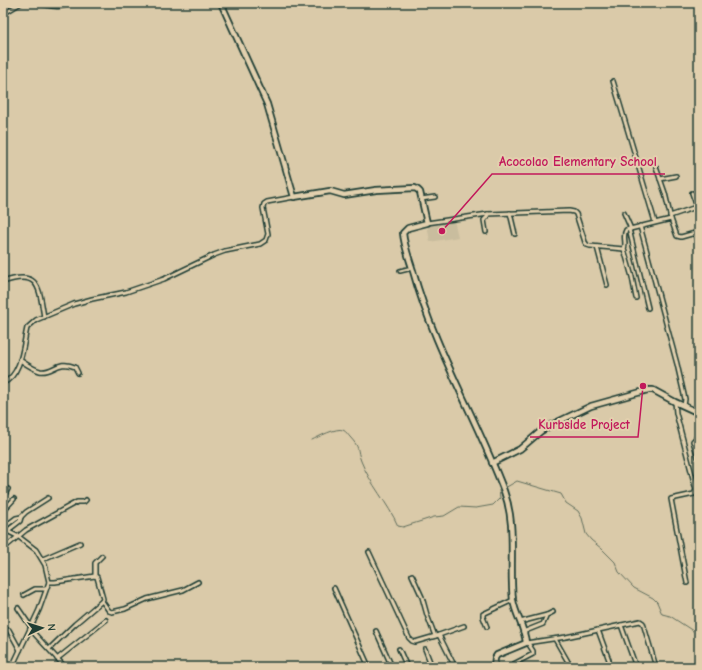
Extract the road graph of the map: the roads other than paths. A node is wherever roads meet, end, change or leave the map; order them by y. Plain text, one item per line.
1 (21, 3) edge
2 (38, 3) edge
3 (72, 3) edge
4 (221, 3) edge
5 (3, 14) edge
6 (613, 81) dead end
7 (656, 167) dead end
8 (676, 176) dead end
9 (660, 179) junction
10 (692, 193) dead end
11 (294, 197) junction
12 (435, 197) dead end
13 (421, 199) junction
14 (698, 206) edge
15 (510, 213) junction
16 (624, 213) dead end
17 (488, 214) junction
18 (671, 217) junction
19 (655, 222) junction
20 (427, 223) junction
21 (640, 226) junction
22 (630, 229) junction
23 (486, 232) dead end
24 (515, 234) dead end
25 (699, 241) edge
26 (597, 247) junction
27 (624, 249) junction
28 (412, 268) junction
29 (400, 271) dead end
30 (3, 282) edge
31 (608, 285) dead end
32 (636, 298) dead end
33 (648, 308) dead end
34 (44, 317) junction
35 (20, 360) junction
36 (78, 373) dead end
37 (3, 383) edge
38 (675, 402) junction
39 (684, 406) junction
40 (699, 413) edge
41 (699, 437) edge
42 (699, 460) edge
43 (492, 463) junction
44 (8, 489) dead end
45 (3, 498) edge
46 (48, 498) dead end
47 (14, 499) dead end
48 (86, 500) dead end
49 (3, 511) edge
50 (4, 529) edge
51 (19, 537) junction
52 (80, 543) dead end
53 (3, 549) edge
54 (369, 552) dead end
55 (102, 556) dead end
56 (43, 558) junction
57 (412, 575) dead end
58 (95, 576) junction
59 (48, 582) junction
60 (198, 582) dead end
61 (687, 583) dead end
62 (46, 588) junction
63 (334, 588) dead end
64 (24, 596) dead end
65 (513, 600) junction
66 (102, 601) junction
67 (18, 608) dead end
68 (553, 612) dead end
69 (547, 615) junction
70 (106, 620) dead end
71 (520, 622) junction
72 (621, 625) junction
73 (464, 626) dead end
74 (487, 627) dead end
75 (30, 628) junction
76 (9, 630) dead end
77 (598, 630) junction
78 (376, 631) dead end
79 (523, 632) junction
80 (439, 635) junction
81 (435, 636) junction
82 (555, 639) junction
83 (527, 643) junction
84 (48, 649) junction
85 (399, 649) dead end
86 (425, 649) dead end
87 (20, 650) junction
88 (3, 657) edge
89 (57, 659) junction
90 (609, 660) dead end
91 (7, 667) edge
92 (12, 667) edge
93 (65, 667) edge
94 (369, 667) edge
95 (392, 667) edge
96 (407, 667) edge
97 (432, 667) edge
98 (455, 667) edge
99 (494, 667) edge
100 (508, 667) edge
101 (571, 667) edge
102 (636, 667) edge
103 (656, 667) edge

1 - 5 street
2 - 3 street
4 - 11 street
6 - 19 street
7 - 9 street
8 - 9 street
9 - 18 street
10 - 14 street
11 - 13 street
11 - 34 street
12 - 13 street
13 - 20 street
14 - 18 street
15 - 17 street
15 - 24 street
15 - 26 street
16 - 22 street
17 - 20 street
17 - 23 street
18 - 19 street
18 - 25 street
19 - 21 street
20 - 28 street
21 - 22 street
21 - 39 street
22 - 27 street
22 - 33 street
26 - 27 street
26 - 31 street
27 - 32 street
28 - 29 street
28 - 43 street
30 - 34 street
34 - 35 street
35 - 36 street
35 - 37 street
38 - 39 street
38 - 43 street
38 - 61 street
39 - 40 street
41 - 42 street
43 - 65 street
44 - 45 street
46 - 50 street
47 - 49 street
48 - 51 street
50 - 51 street
51 - 53 street
51 - 56 street
52 - 56 street
54 - 81 street
55 - 58 street
56 - 59 street
57 - 81 street
58 - 59 street
58 - 66 street
59 - 62 street
60 - 66 street
62 - 64 street
62 - 75 street
63 - 94 street
65 - 71 street
65 - 74 street
66 - 84 street
67 - 75 street
68 - 69 street
69 - 71 street
69 - 79 street
70 - 89 street
71 - 79 street
72 - 77 street
72 - 102 street
72 - 103 street
73 - 80 street
75 - 84 street
75 - 87 street
76 - 87 street
77 - 82 street
77 - 90 street
78 - 95 street
79 - 83 street
80 - 81 street
80 - 98 street
82 - 83 street
82 - 101 street
83 - 99 street
83 - 100 street
84 - 89 street
85 - 96 street
86 - 97 street
87 - 92 street
88 - 91 street
89 - 93 street

